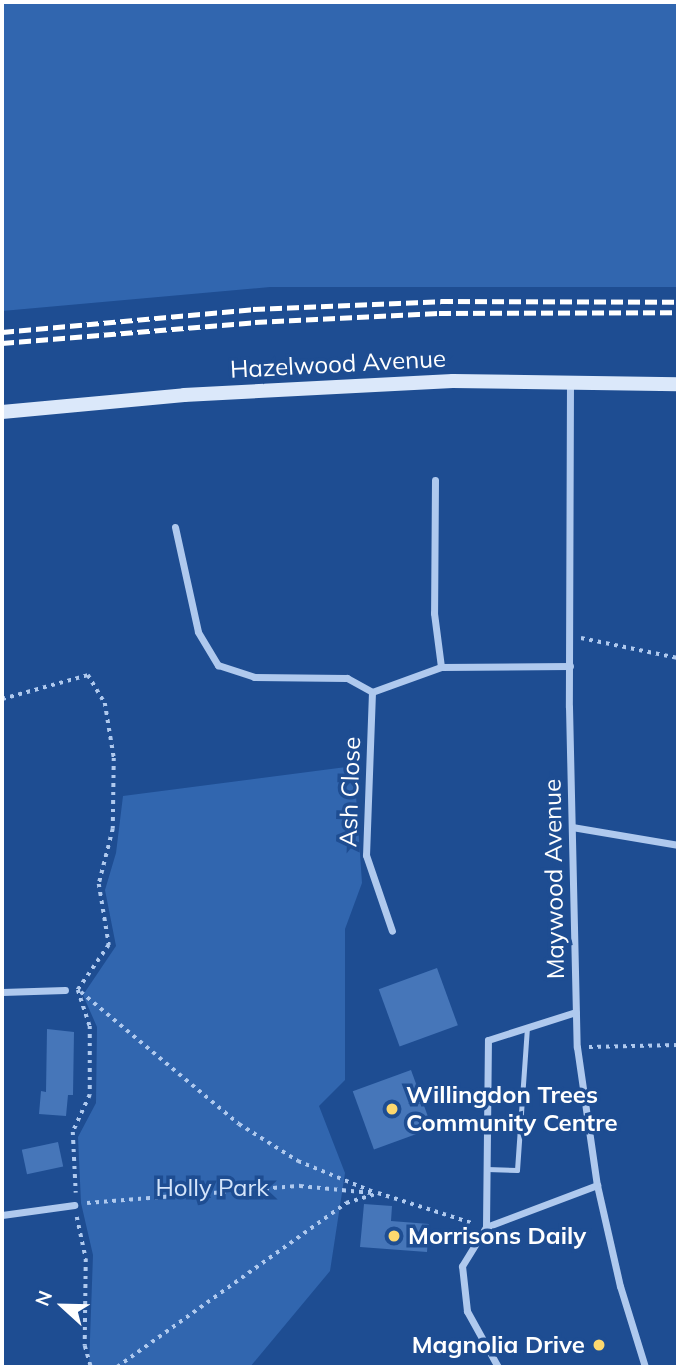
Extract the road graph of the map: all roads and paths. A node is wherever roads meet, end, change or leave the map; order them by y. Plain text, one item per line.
1 (569, 382) junction
2 (678, 384) edge
3 (2, 412) edge
4 (435, 480) dead end
5 (175, 527) dead end
6 (569, 635) junction
7 (678, 659) edge
8 (570, 666) junction
9 (441, 667) junction
10 (372, 692) junction
11 (2, 699) edge
12 (572, 827) junction
13 (678, 845) edge
14 (392, 931) dead end
15 (65, 990) joint
16 (78, 990) junction
17 (2, 992) edge
18 (576, 1012) junction
19 (527, 1028) junction
20 (678, 1045) edge
21 (577, 1047) junction
22 (487, 1169) junction
23 (597, 1185) junction
24 (378, 1193) junction
25 (74, 1205) junction
26 (2, 1214) edge
27 (486, 1227) junction
28 (91, 1367) edge
29 (117, 1367) edge
30 (498, 1367) edge
31 (645, 1367) edge

1 - 2 street, Hazelwood Avenue
1 - 3 street, Hazelwood Avenue
1 - 6 street, Maywood Avenue
4 - 9 street
5 - 10 street
6 - 7 path
6 - 8 street, Maywood Avenue
8 - 9 street
8 - 12 street, Maywood Avenue
9 - 10 street
10 - 14 street, Ash Close
11 - 16 path
12 - 13 street
12 - 18 street, Maywood Avenue
15 - 16 path
15 - 17 street
16 - 24 path
16 - 25 path
18 - 19 street
18 - 21 street, Maywood Avenue
19 - 22 street
19 - 22 lane
20 - 21 path
21 - 23 street, Maywood Avenue
22 - 27 street
23 - 27 street
23 - 31 street, Maywood Avenue
24 - 25 path
24 - 27 path
24 - 29 path
25 - 26 street
25 - 28 path
27 - 30 street

